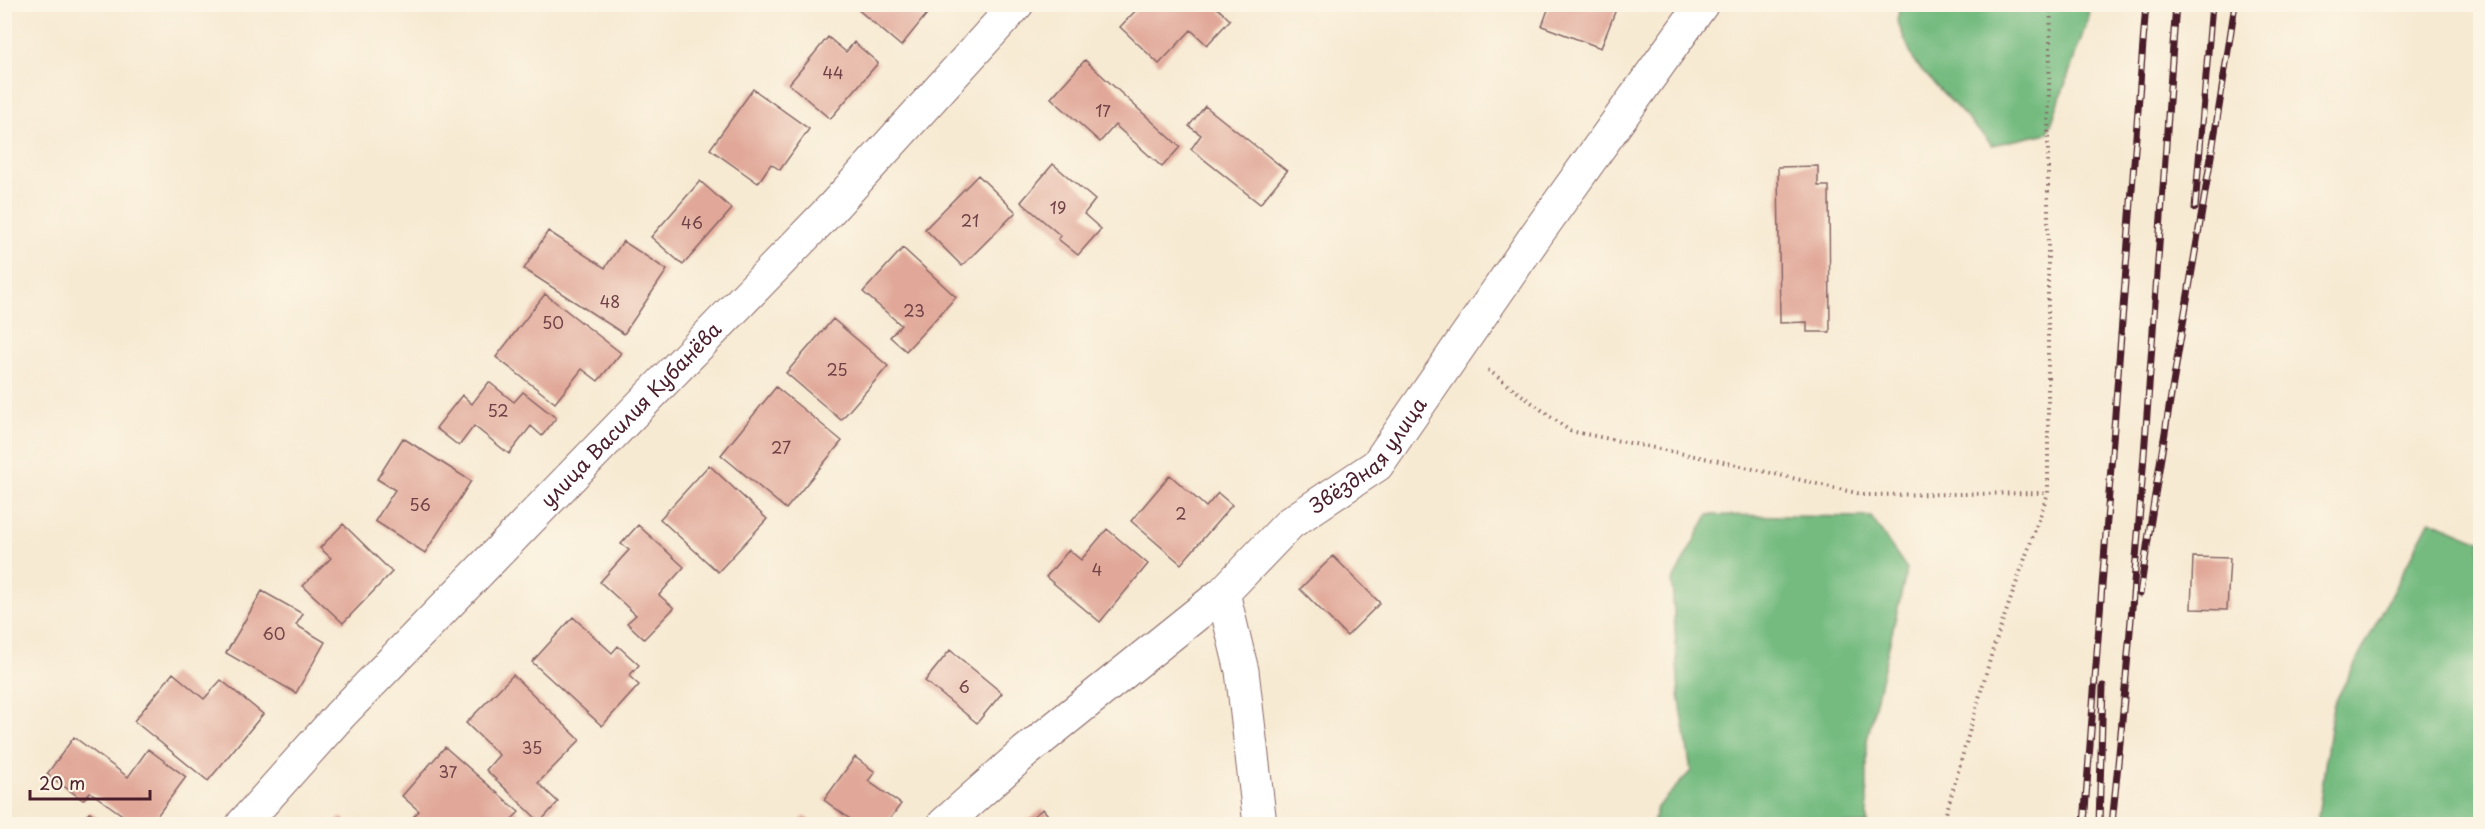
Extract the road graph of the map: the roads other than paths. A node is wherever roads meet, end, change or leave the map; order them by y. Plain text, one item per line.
1 (1017, 4) edge
2 (1702, 4) edge
3 (1223, 593) junction
4 (243, 825) edge
5 (944, 825) edge
6 (1260, 825) edge

1 - 4 street, улица Василия Кубанёва
2 - 3 street, Звёздная улица
3 - 5 street, Звёздная улица
3 - 6 street

